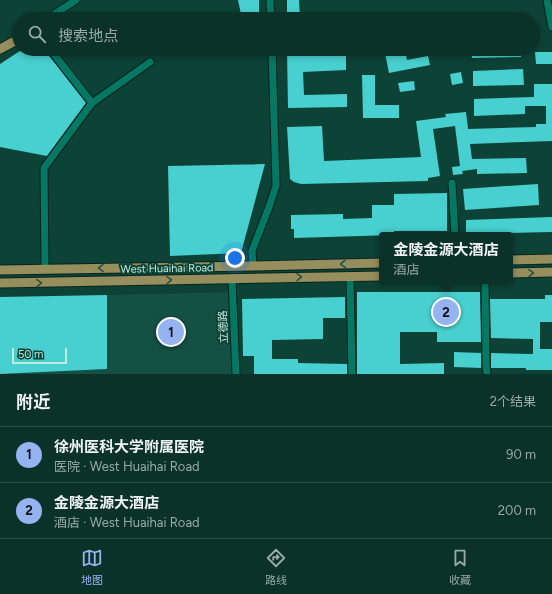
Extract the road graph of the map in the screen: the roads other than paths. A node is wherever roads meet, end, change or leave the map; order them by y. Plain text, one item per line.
1 (76, 0) edge
2 (270, 0) edge
3 (547, 0) edge
4 (58, 12) edge
5 (271, 12) edge
6 (552, 27) edge
7 (12, 42) edge
8 (0, 48) edge
9 (55, 56) edge
10 (272, 56) edge
11 (150, 62) dead end
12 (92, 103) junction
13 (452, 183) dead end
14 (455, 232) edge
15 (552, 259) edge
16 (513, 260) edge
17 (379, 263) edge
18 (253, 266) junction
19 (45, 269) junction
20 (0, 270) edge
21 (552, 272) edge
22 (513, 273) edge
23 (350, 276) junction
24 (379, 276) edge
25 (232, 279) junction
26 (0, 284) edge
27 (485, 284) edge
28 (236, 374) edge
29 (352, 374) edge
30 (487, 374) edge

1 - 4 street
2 - 5 street
3 - 6 street
7 - 8 main road
9 - 12 street
10 - 18 street
11 - 12 street
12 - 19 street
13 - 14 street
15 - 16 main road
17 -> 18 main road, West Huaihai Road
18 -> 19 main road, West Huaihai Road
19 - 20 main road, West Huaihai Road
22 -> 21 main road
23 - 24 main road, West Huaihai Road
25 -> 23 main road, West Huaihai Road
23 - 29 street
26 -> 25 main road, West Huaihai Road
25 - 28 street, 立德路
27 - 30 street

